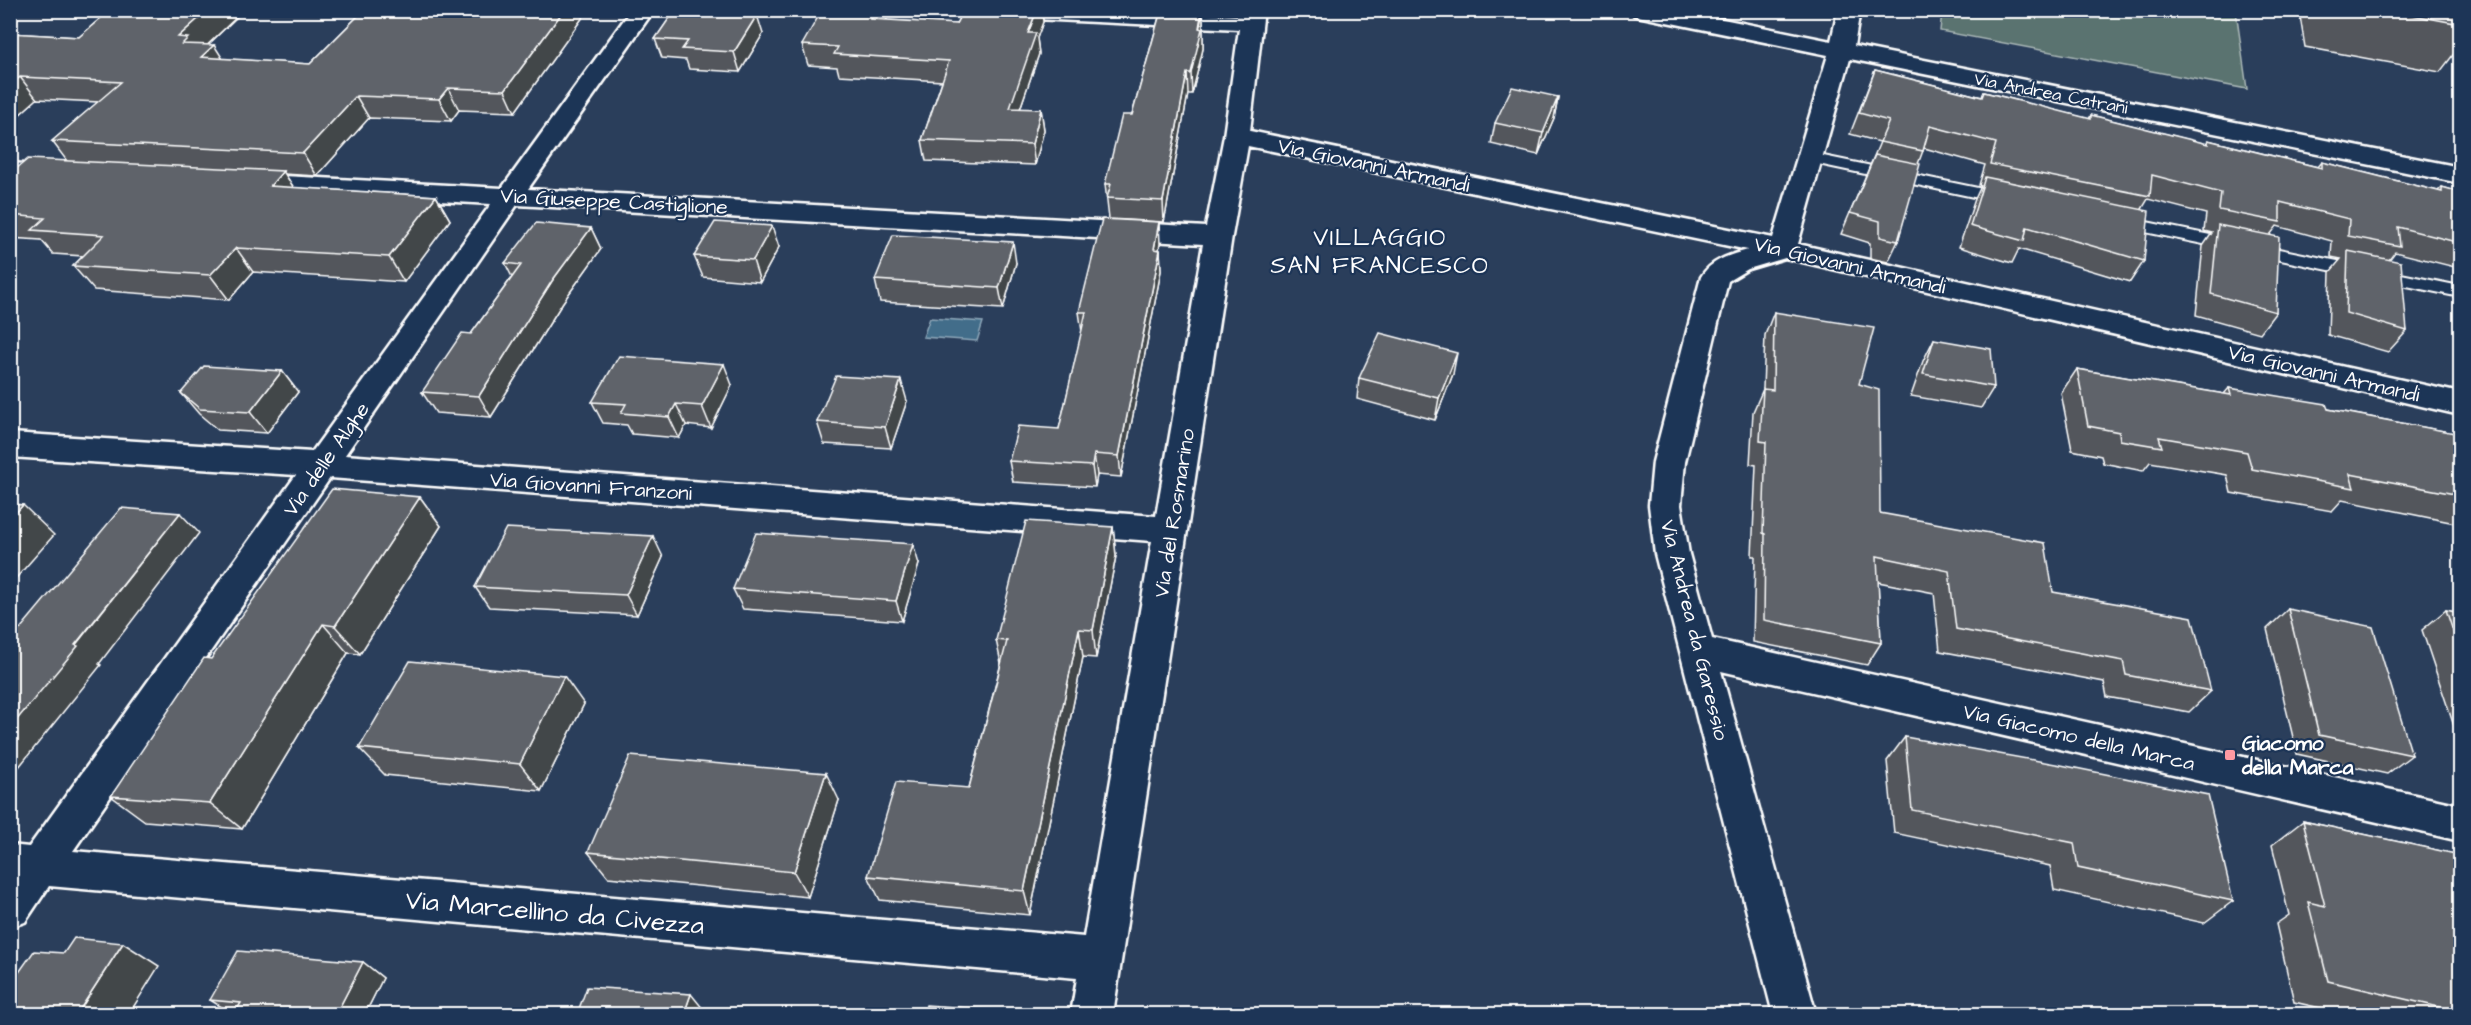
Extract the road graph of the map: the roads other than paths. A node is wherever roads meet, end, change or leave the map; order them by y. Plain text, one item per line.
1 (643, 10) edge
2 (994, 10) edge
3 (1642, 10) edge
4 (1849, 10) edge
5 (1252, 17) edge
6 (1840, 50) junction
7 (1237, 136) junction
8 (1809, 158) junction
9 (10, 171) edge
10 (82, 174) edge
11 (2460, 175) edge
12 (225, 181) edge
13 (510, 195) junction
14 (2019, 201) edge
15 (2112, 220) edge
16 (1218, 236) junction
17 (1783, 249) junction
18 (2460, 292) edge
19 (2460, 404) edge
20 (10, 445) edge
21 (322, 465) junction
22 (1171, 530) junction
23 (1698, 651) junction
24 (2460, 823) edge
25 (25, 866) edge
26 (10, 908) edge
27 (1100, 959) junction
28 (1092, 1014) edge
29 (1794, 1014) edge

1 - 13 street, Via delle Alghe
2 - 5 street
3 - 6 street, Via Andrea Catrani
4 - 6 street
5 - 7 street, Via del Rosmarino
6 - 8 street
6 - 11 street, Via Andrea Catrani
7 - 16 street, Via del Rosmarino
7 - 17 street, Via Giovanni Armandi
8 - 14 lane
8 - 17 street
9 - 10 street
12 - 13 street, Via Giuseppe Castiglione
13 - 16 street, Via Giuseppe Castiglione
13 - 21 street, Via delle Alghe
15 - 18 lane
16 - 22 street, Via del Rosmarino
17 - 19 street, Via Giovanni Armandi
17 - 23 street, Via Andrea da Garessio
20 - 21 street, Via Giovanni Franzoni
21 - 22 street, Via Giovanni Franzoni
21 - 25 street, Via delle Alghe
22 - 27 street, Via del Rosmarino
23 - 24 street, Via Giacomo della Marca
23 - 29 street, Via Andrea da Garessio
25 - 26 street, Via delle Alghe
25 - 27 street, Via Marcellino da Civezza
27 - 28 street, Via del Rosmarino

